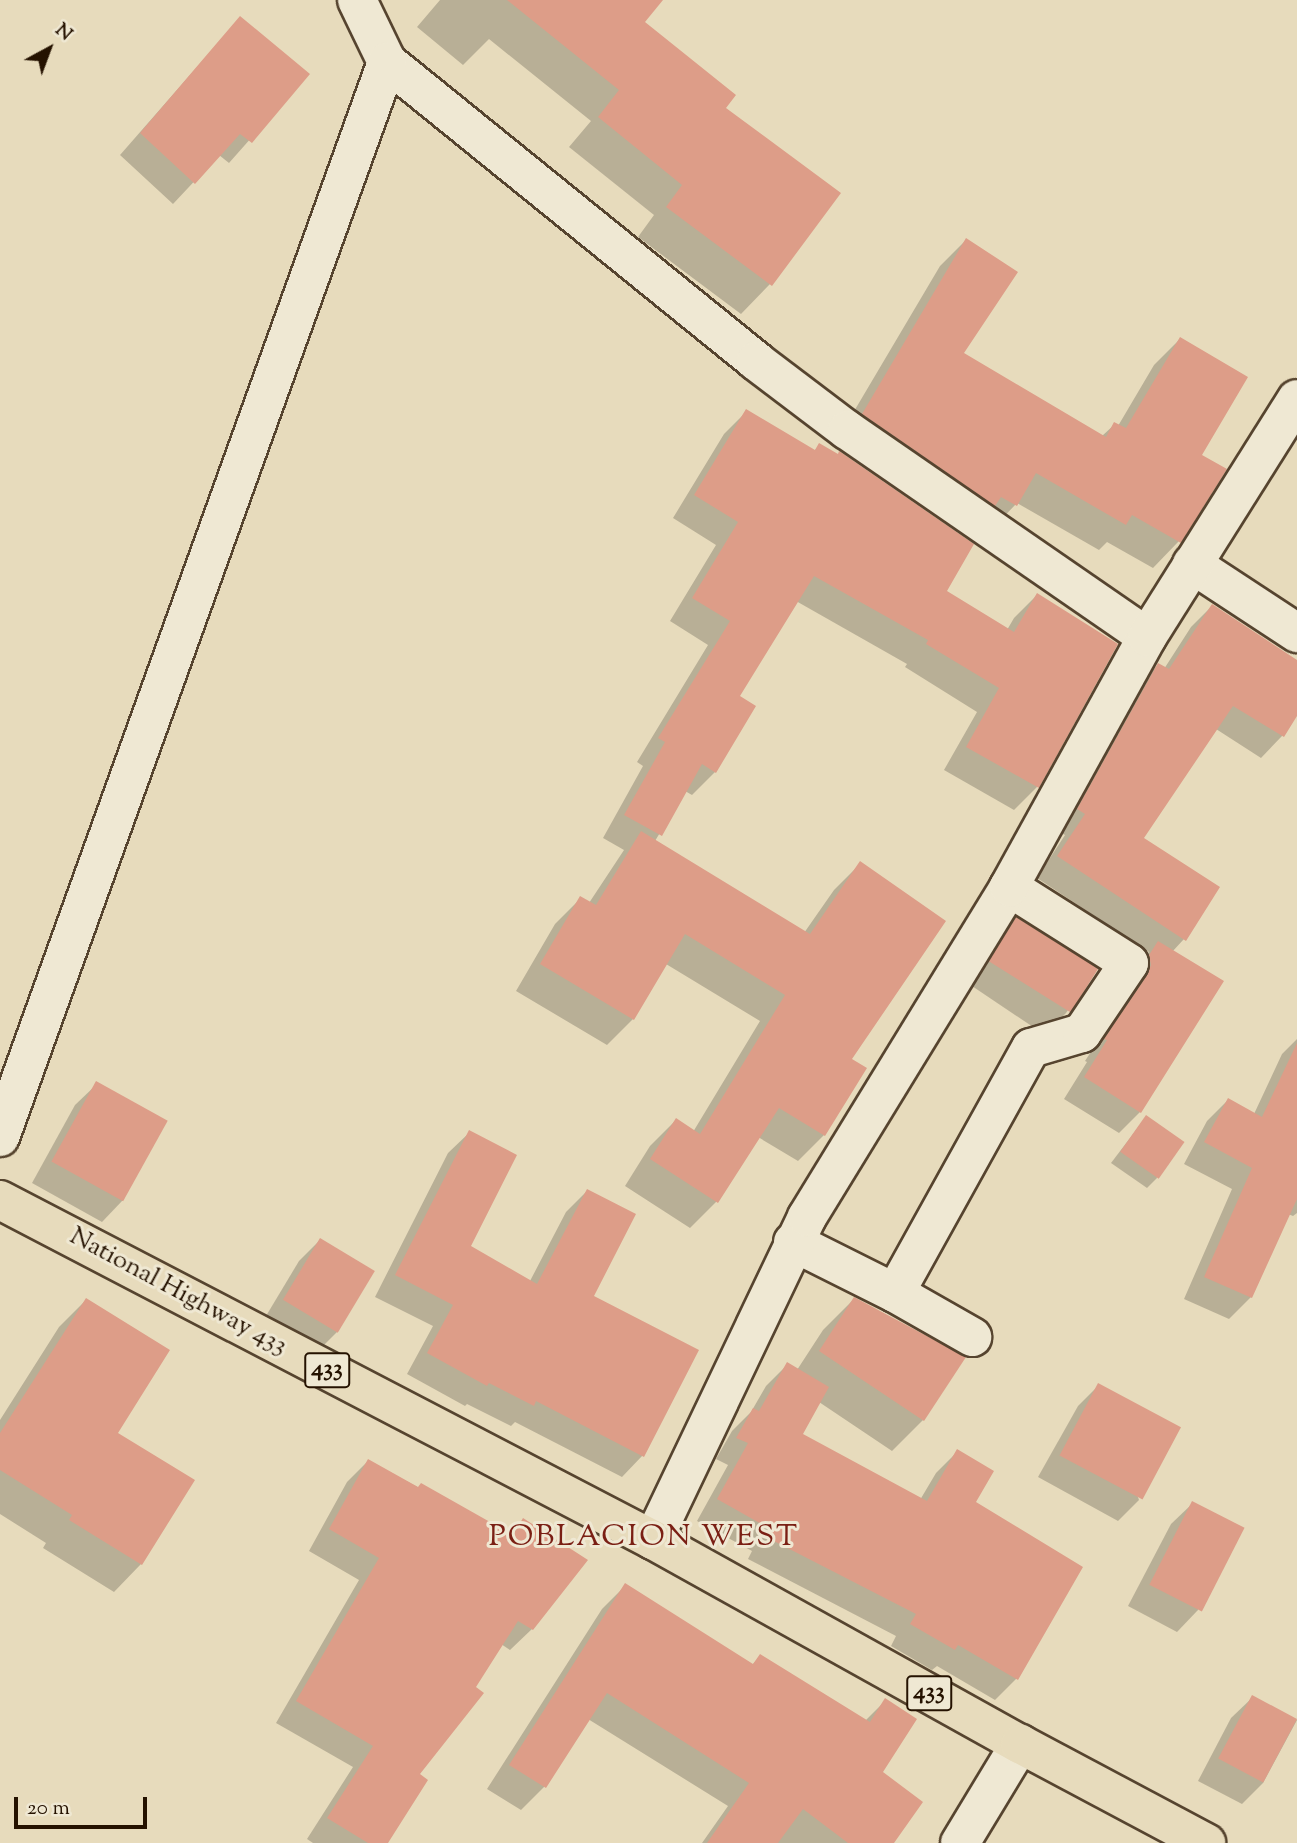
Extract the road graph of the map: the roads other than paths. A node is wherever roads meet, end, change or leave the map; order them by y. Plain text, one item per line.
1 (357, 0) edge
2 (387, 62) junction
3 (1297, 399) edge
4 (1192, 564) junction
5 (1297, 633) edge
6 (1147, 638) junction
7 (1010, 887) junction
8 (0, 1137) edge
9 (0, 1200) edge
10 (793, 1242) junction
11 (895, 1293) junction
12 (972, 1337) dead end
13 (653, 1540) junction
14 (1020, 1744) junction
15 (960, 1843) edge
16 (1206, 1843) edge

1 - 2 street
2 - 6 street
2 - 8 street
3 - 4 street
4 - 5 street
4 - 6 street
6 - 7 street
7 - 10 street
7 - 11 street
9 - 13 main road, National Highway 433 / 433
10 - 11 street
10 - 13 street
11 - 12 street
13 - 14 main road, National Highway 433 / 433
14 - 15 street
14 - 16 main road, National Highway 433 / 433

